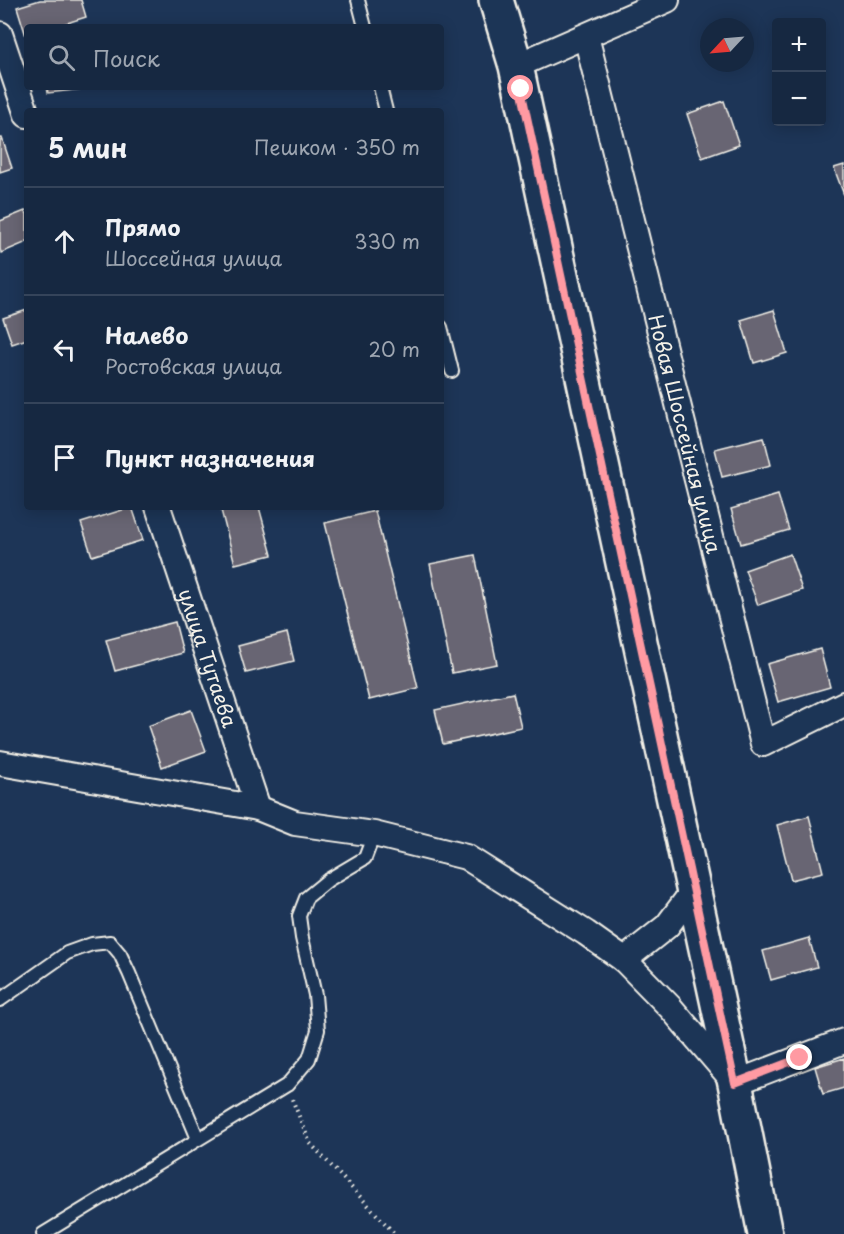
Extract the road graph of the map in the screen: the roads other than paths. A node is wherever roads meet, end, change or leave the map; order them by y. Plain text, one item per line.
1 (358, 0) edge
2 (496, 0) edge
3 (667, 0) edge
4 (638, 6) edge
5 (364, 24) edge
6 (0, 34) edge
7 (586, 36) junction
8 (516, 66) junction
9 (381, 90) edge
10 (25, 108) edge
11 (385, 108) edge
12 (444, 339) edge
13 (452, 371) dead end
14 (159, 510) edge
15 (844, 704) edge
16 (0, 763) edge
17 (258, 808) junction
18 (374, 834) junction
19 (694, 890) junction
20 (624, 960) junction
21 (0, 1000) edge
22 (844, 1041) edge
23 (735, 1083) junction
24 (198, 1139) junction
25 (43, 1234) edge
26 (765, 1234) edge

1 - 5 lane
2 - 8 main road
3 - 4 street
4 - 7 street
6 - 10 street
7 - 8 street
7 - 15 street, Новая Шоссейная улица
8 - 19 main road
9 - 11 lane
12 - 13 lane
14 - 17 street, улица Тутаева
16 - 17 street
17 - 18 street
18 - 20 street
18 - 24 lane
19 - 20 street
19 - 23 main road
20 - 23 street
21 - 24 lane
22 - 23 street
23 - 26 main road
24 - 25 lane

